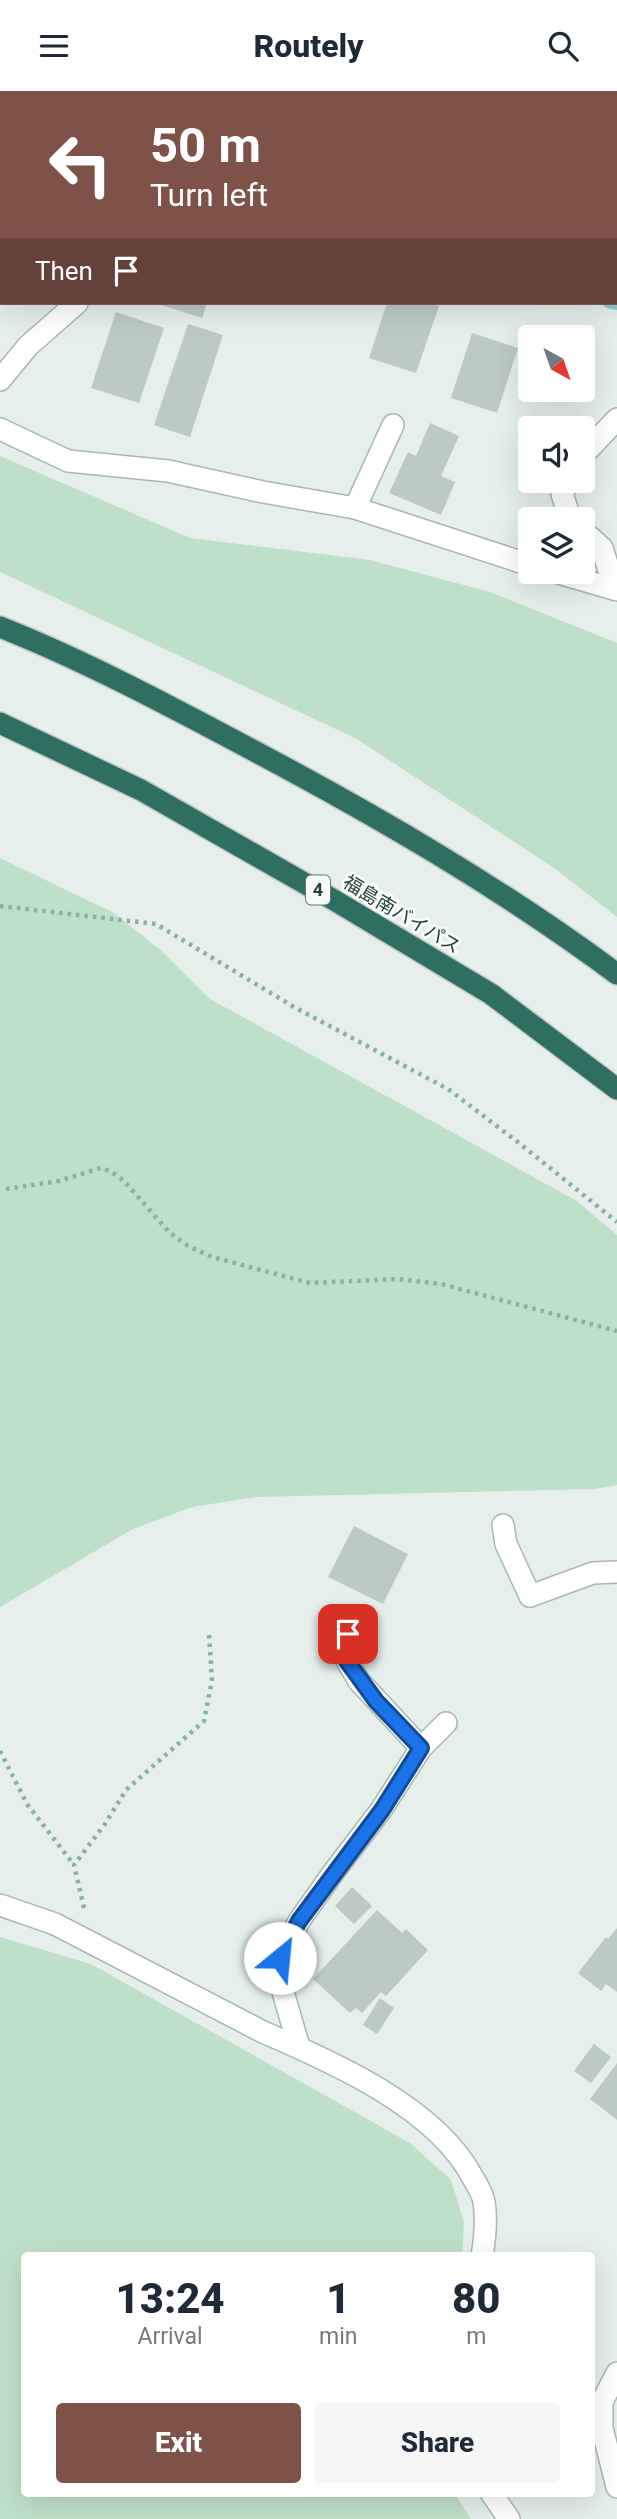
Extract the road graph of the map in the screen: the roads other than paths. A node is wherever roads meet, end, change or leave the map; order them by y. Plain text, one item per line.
1 (75, 305) edge
2 (0, 380) edge
3 (617, 419) edge
4 (393, 425) dead end
5 (0, 429) edge
6 (595, 442) edge
7 (355, 508) junction
8 (595, 542) edge
9 (518, 561) edge
10 (595, 584) edge
11 (616, 590) edge
12 (0, 627) edge
13 (0, 723) edge
14 (617, 974) edge
15 (617, 1089) edge
16 (503, 1525) dead end
17 (617, 1572) edge
18 (348, 1634) dead end
19 (446, 1723) dead end
20 (421, 1748) junction
21 (0, 1905) edge
22 (299, 2047) junction
23 (483, 2252) edge
24 (616, 2377) edge
25 (617, 2487) edge
26 (494, 2497) edge
27 (509, 2519) edge

1 - 2 street
3 - 6 street
4 - 7 street
5 - 7 street
7 - 9 street
8 - 11 street
10 - 11 street
12 - 14 highway
13 - 15 highway, 福島南バイパス / 4
16 - 17 street
18 - 20 street
19 - 20 street
20 - 22 street
21 - 22 street
22 - 23 street
24 - 25 street
26 - 27 street

